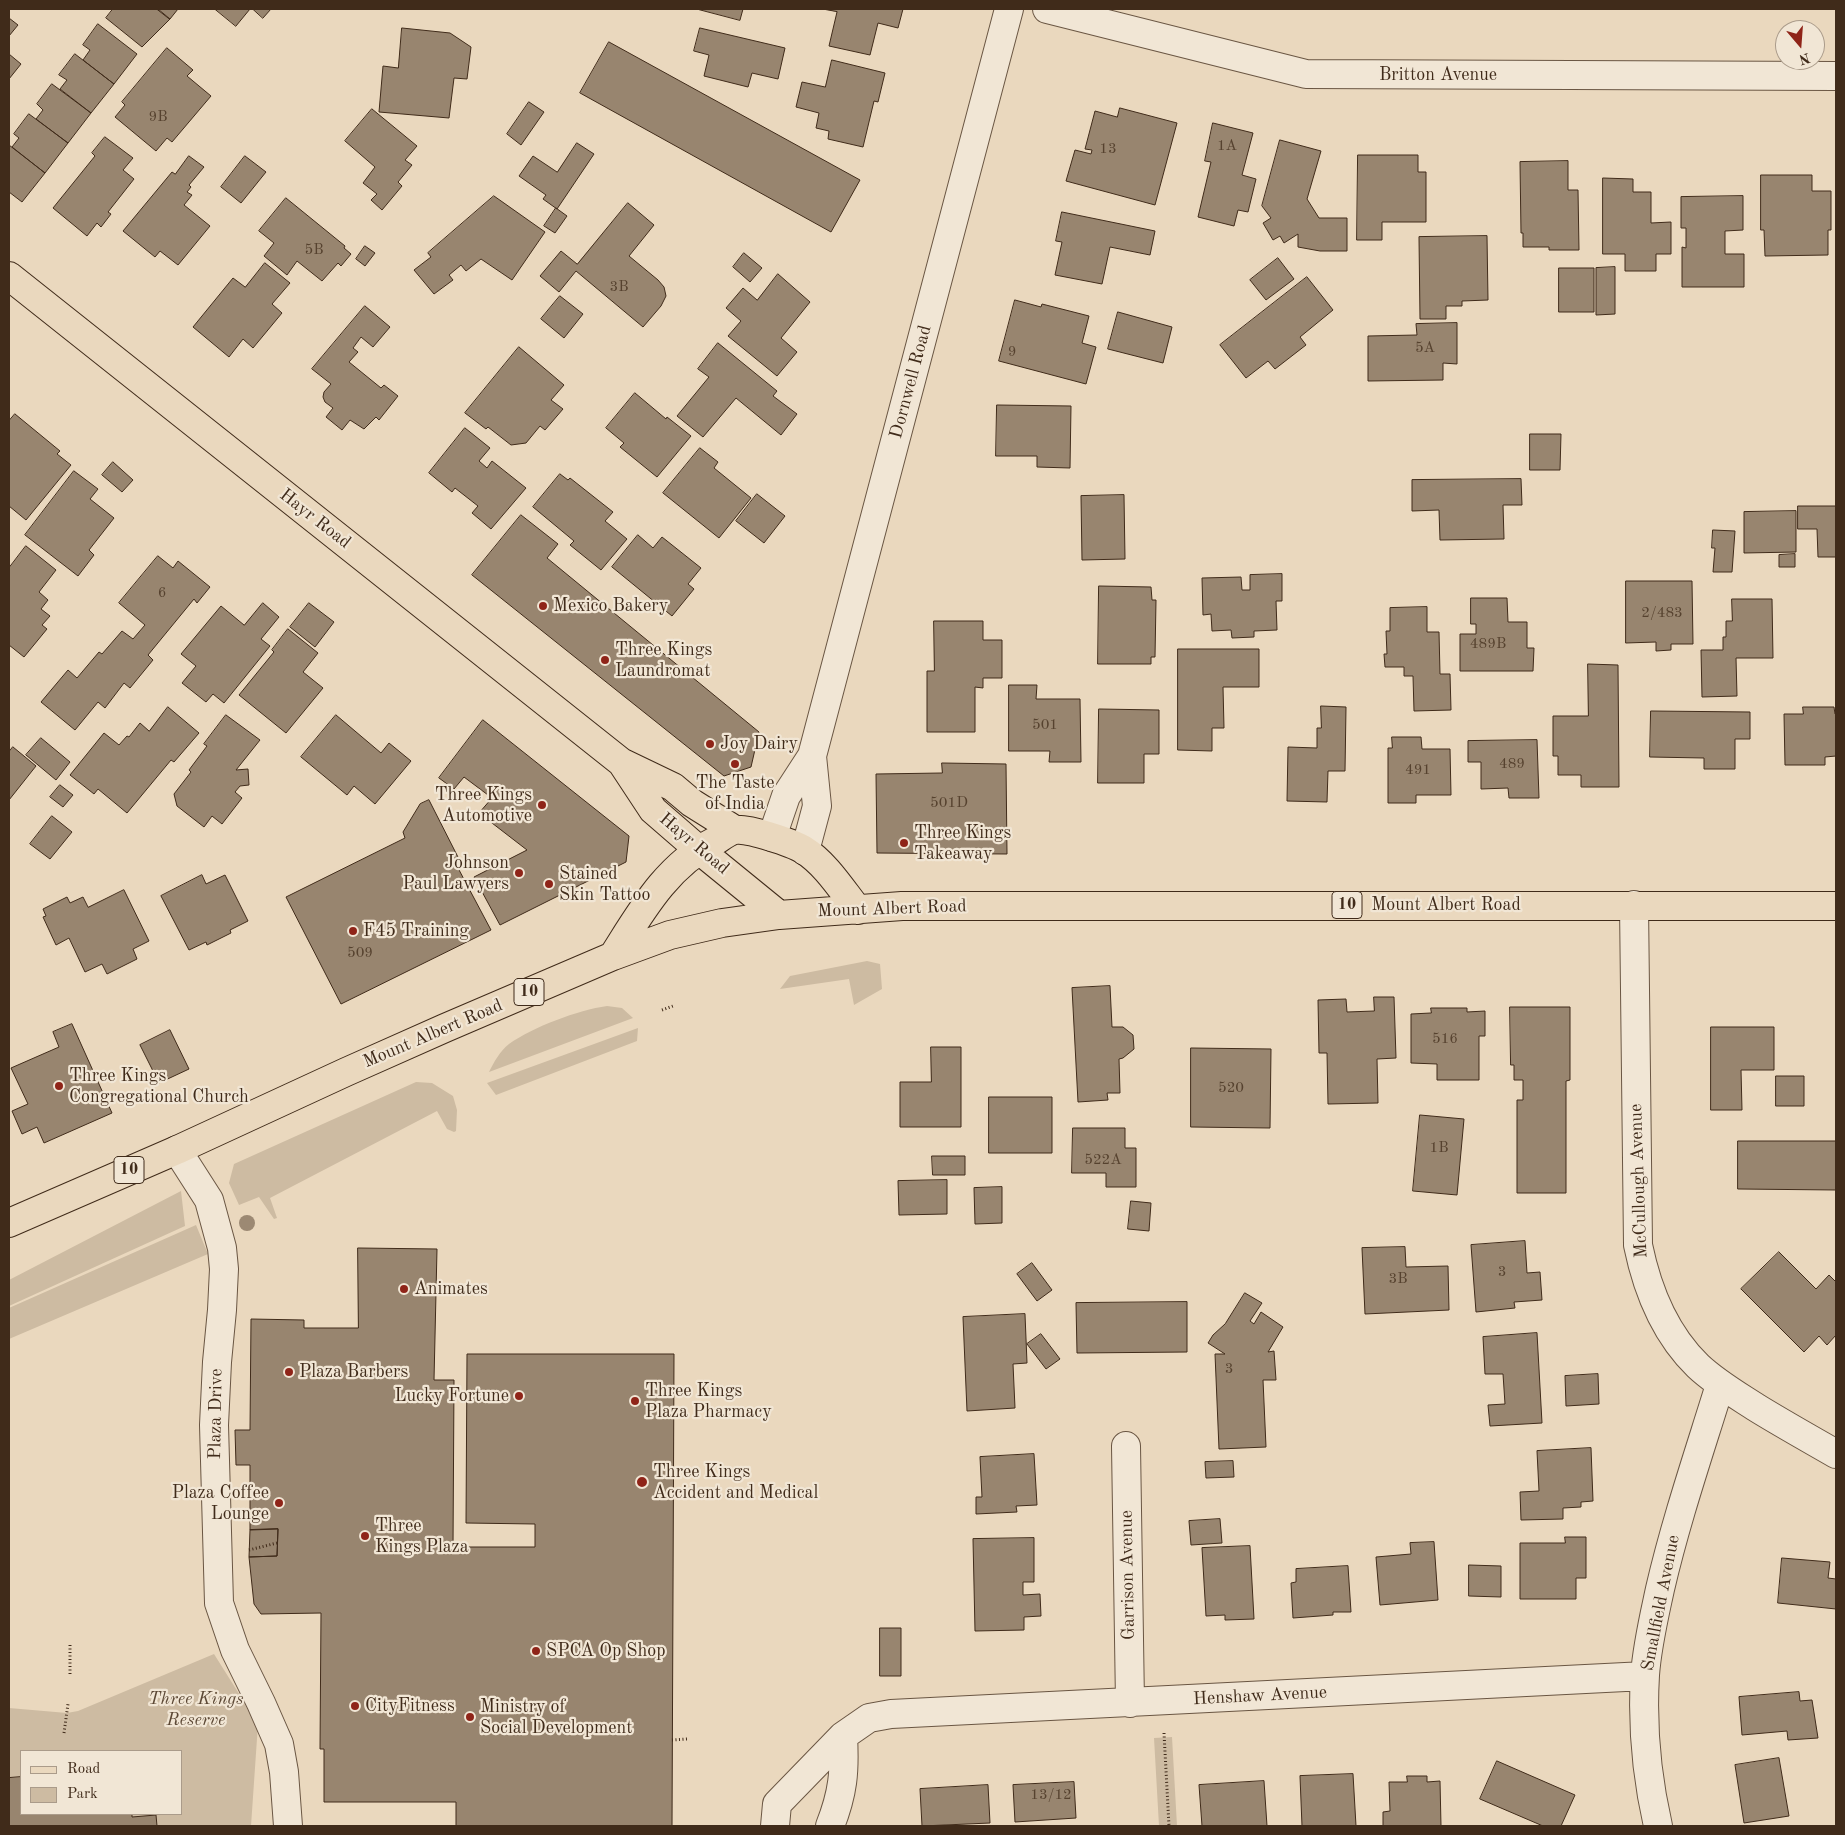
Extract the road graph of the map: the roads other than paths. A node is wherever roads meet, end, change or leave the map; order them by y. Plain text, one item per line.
1 (1009, 9) edge
2 (1047, 9) edge
3 (1836, 76) edge
4 (9, 276) edge
5 (812, 756) junction
6 (621, 762) junction
7 (735, 830) junction
8 (772, 837) junction
9 (698, 850) junction
10 (805, 851) junction
11 (1634, 905) junction
12 (1836, 906) edge
13 (858, 910) junction
14 (780, 915) junction
15 (613, 956) junction
16 (177, 1150) junction
17 (9, 1222) edge
18 (1720, 1385) junction
19 (1126, 1446) dead end
20 (1836, 1454) edge
21 (1645, 1676) junction
22 (1130, 1703) junction
23 (843, 1736) junction
24 (288, 1826) edge
25 (775, 1826) edge
26 (830, 1826) edge
27 (1658, 1826) edge

1 - 5 street, Dornwell Road
2 - 3 street, Britton Avenue
4 - 6 main road, Hayr Road
5 - 8 street, Dornwell Road
5 - 10 street, Dornwell Road
6 - 7 main road, Hayr Road
6 - 9 main road, Hayr Road
7 - 8 main road
7 - 9 main road
8 - 10 main road
9 - 14 main road, Hayr Road
9 - 15 main road
10 - 13 main road
11 - 12 main road, Mount Albert Road / 10
11 - 13 main road, Mount Albert Road / 10
11 - 18 street, McCullough Avenue
13 - 14 main road, Mount Albert Road / 10
14 - 15 main road, Mount Albert Road / 10
15 - 16 main road, Mount Albert Road / 10
16 - 17 main road, Mount Albert Road / 10
16 - 24 street, Plaza Drive
18 - 20 street, McCullough Avenue
18 - 21 street, Smallfield Avenue
19 - 22 street, Garrison Avenue
21 - 22 street, Henshaw Avenue
21 - 27 street, Smallfield Avenue
22 - 23 street, Henshaw Avenue
23 - 25 street
23 - 26 street

